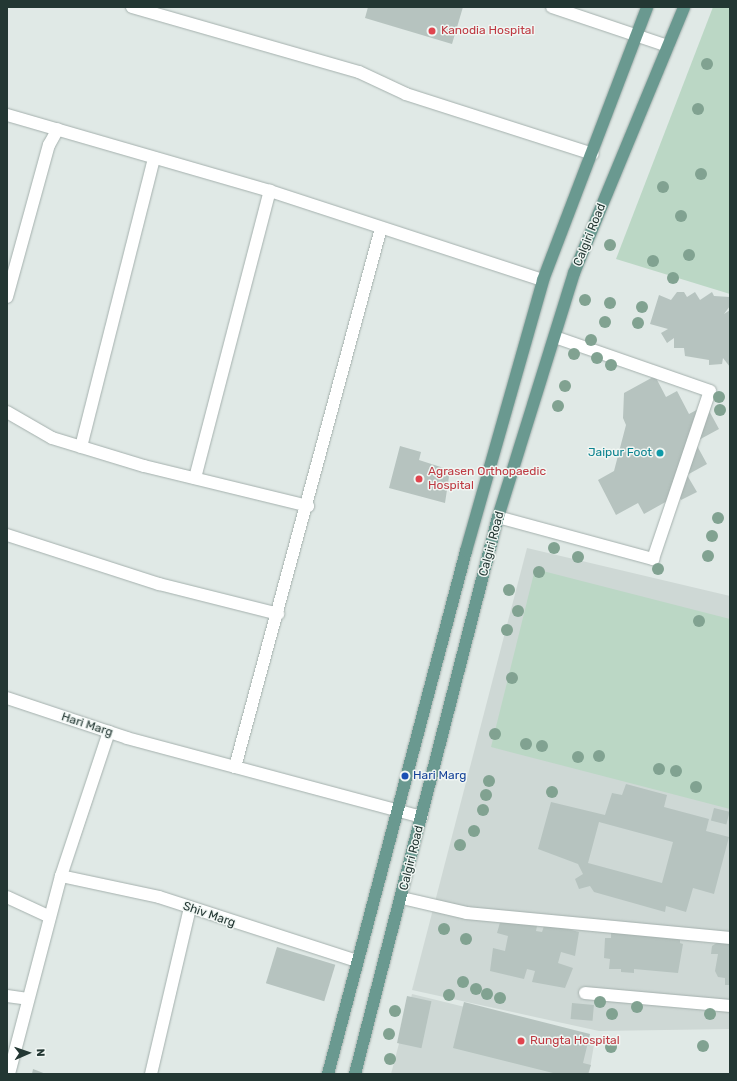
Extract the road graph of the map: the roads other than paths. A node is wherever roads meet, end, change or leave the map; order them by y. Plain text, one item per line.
1 (132, 7) edge
2 (552, 7) edge
3 (647, 7) edge
4 (684, 7) edge
5 (636, 36) junction
6 (668, 46) junction
7 (7, 115) edge
8 (58, 129) junction
9 (593, 154) junction
10 (154, 158) junction
11 (270, 191) junction
12 (381, 228) junction
13 (543, 280) junction
14 (7, 297) edge
15 (555, 337) junction
16 (7, 412) edge
17 (81, 447) junction
18 (194, 478) junction
19 (308, 506) junction
20 (498, 517) junction
21 (7, 535) edge
22 (278, 614) junction
23 (7, 698) edge
24 (108, 732) junction
25 (236, 767) junction
26 (396, 808) junction
27 (422, 817) junction
28 (61, 876) junction
29 (7, 897) edge
30 (402, 898) junction
31 (190, 908) junction
32 (50, 917) junction
33 (730, 938) edge
34 (357, 960) junction
35 (585, 993) dead end
36 (7, 996) edge
37 (28, 999) junction
38 (730, 1006) edge
39 (9, 1074) edge
40 (151, 1074) edge
41 (328, 1074) edge
42 (355, 1074) edge

1 - 9 street
2 - 5 street
3 - 5 main road, Calgiri Road
4 - 6 main road, Calgiri Road
5 - 6 street
5 - 9 main road, Calgiri Road
6 - 15 main road, Calgiri Road
7 - 8 street
8 - 10 street
8 - 14 street
9 - 13 main road, Calgiri Road
10 - 11 street
10 - 17 street
11 - 12 street
11 - 18 street
12 - 13 street
12 - 19 street
13 - 26 main road, Calgiri Road
15 - 20 main road, Calgiri Road
15 - 20 street
16 - 17 street
17 - 18 street
18 - 19 street
19 - 22 street
20 - 27 main road, Calgiri Road
21 - 22 street
22 - 25 street
23 - 24 street, Hari Marg
24 - 25 street, Hari Marg
24 - 28 street
25 - 26 street, Hari Marg
26 - 27 street, Hari Marg
26 - 34 main road, Calgiri Road
27 - 30 main road, Calgiri Road
28 - 31 street, Shiv Marg
28 - 32 street
29 - 32 street
30 - 33 street
30 - 42 main road, Calgiri Road
31 - 34 street, Shiv Marg
31 - 40 street
32 - 37 street
34 - 41 main road, Calgiri Road
35 - 38 street
36 - 37 street
37 - 39 street

